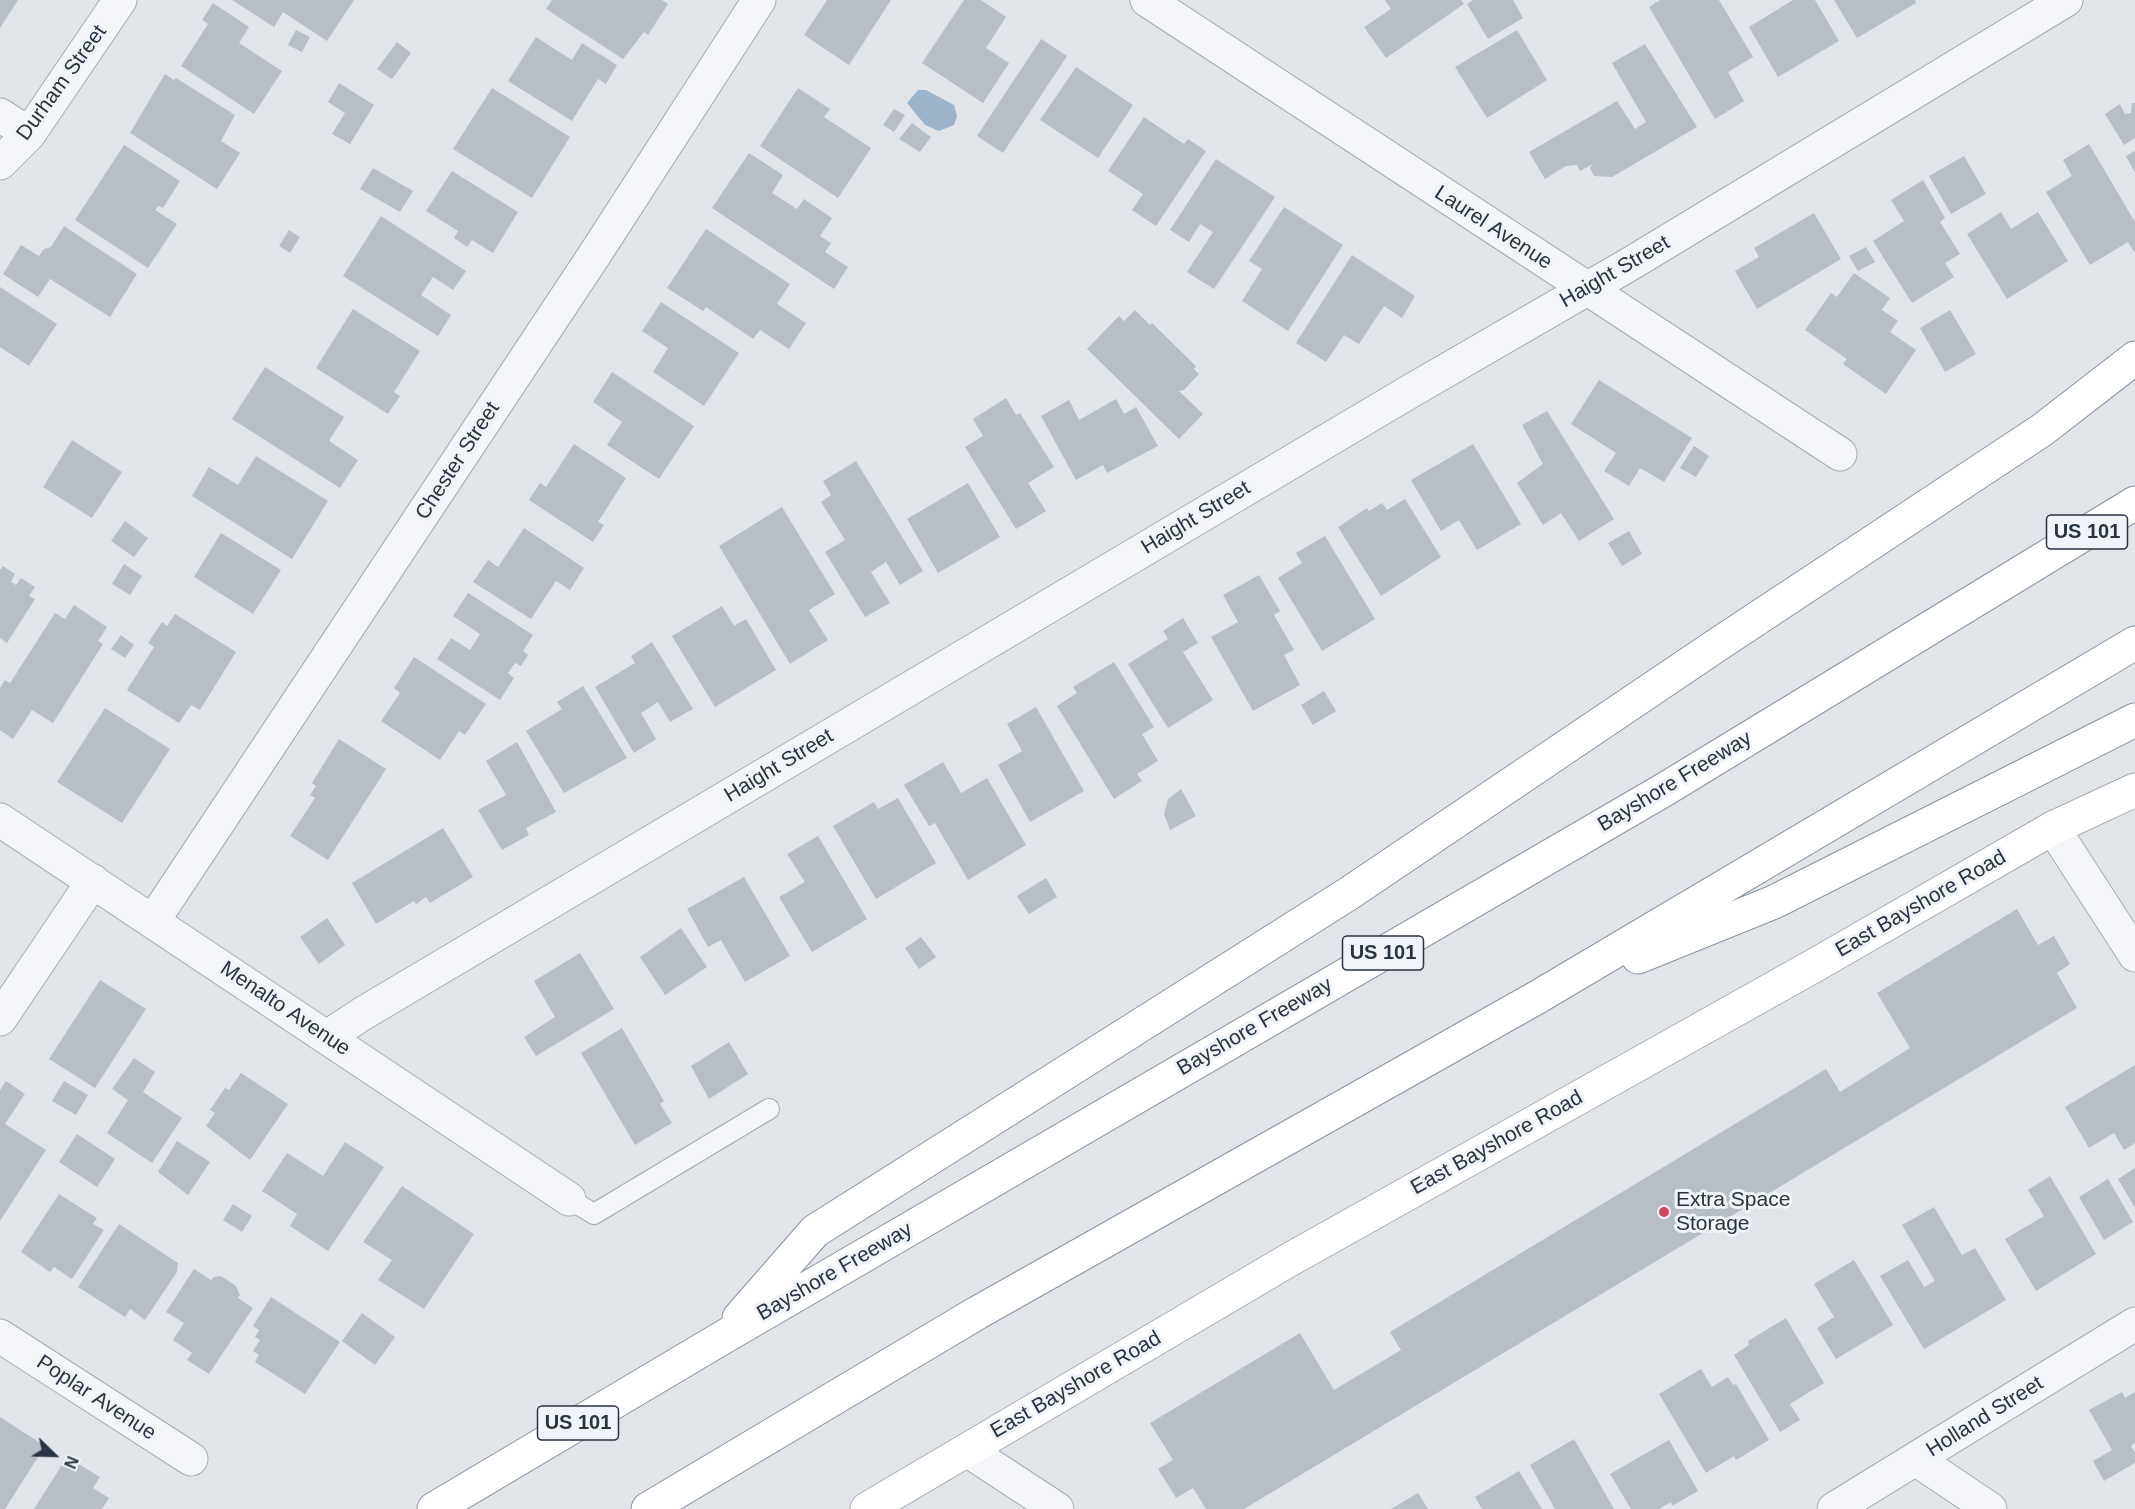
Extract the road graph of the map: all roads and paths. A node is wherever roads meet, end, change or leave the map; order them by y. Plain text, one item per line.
1 (120, 0) edge
2 (759, 0) edge
3 (1147, 0) edge
4 (2066, 0) edge
5 (0, 115) edge
6 (29, 134) junction
7 (0, 163) edge
8 (1587, 289) junction
9 (2135, 358) edge
10 (1840, 454) dead end
11 (2135, 503) edge
12 (2135, 643) edge
13 (2135, 720) edge
14 (2135, 790) edge
15 (0, 820) edge
16 (2053, 828) junction
17 (93, 882) junction
18 (153, 921) junction
19 (2135, 955) edge
20 (1536, 998) junction
21 (0, 1019) edge
22 (327, 1037) junction
23 (769, 1109) dead end
24 (569, 1199) joint
25 (2135, 1324) edge
26 (0, 1336) edge
27 (722, 1338) junction
28 (967, 1450) junction
29 (191, 1459) dead end
30 (1917, 1460) junction
31 (434, 1509) edge
32 (648, 1509) edge
33 (867, 1509) edge
34 (1057, 1509) edge
35 (1834, 1509) edge
36 (1990, 1509) edge

1 - 6 street, Durham Street
2 - 18 street, Chester Street
3 - 8 street, Laurel Avenue
4 - 8 street, Haight Street
5 - 6 street
6 - 7 street, Durham Street
8 - 10 street, Laurel Avenue
8 - 22 street, Haight Street
9 - 27 main road
11 - 27 main road, Bayshore Freeway / US 101
12 - 20 main road
13 - 20 main road
14 - 16 main road, East Bayshore Road
15 - 17 street, Menalto Avenue
16 - 19 street
16 - 28 main road, East Bayshore Road
17 - 18 street, Menalto Avenue
17 - 21 street
18 - 22 street, Menalto Avenue
20 - 32 main road
22 - 24 street, Menalto Avenue
23 - 24 lane
25 - 30 street, Holland Street
26 - 29 street, Poplar Avenue
27 - 31 main road, Bayshore Freeway / US 101
28 - 33 main road, East Bayshore Road
28 - 34 street
30 - 35 street, Holland Street
30 - 36 street

